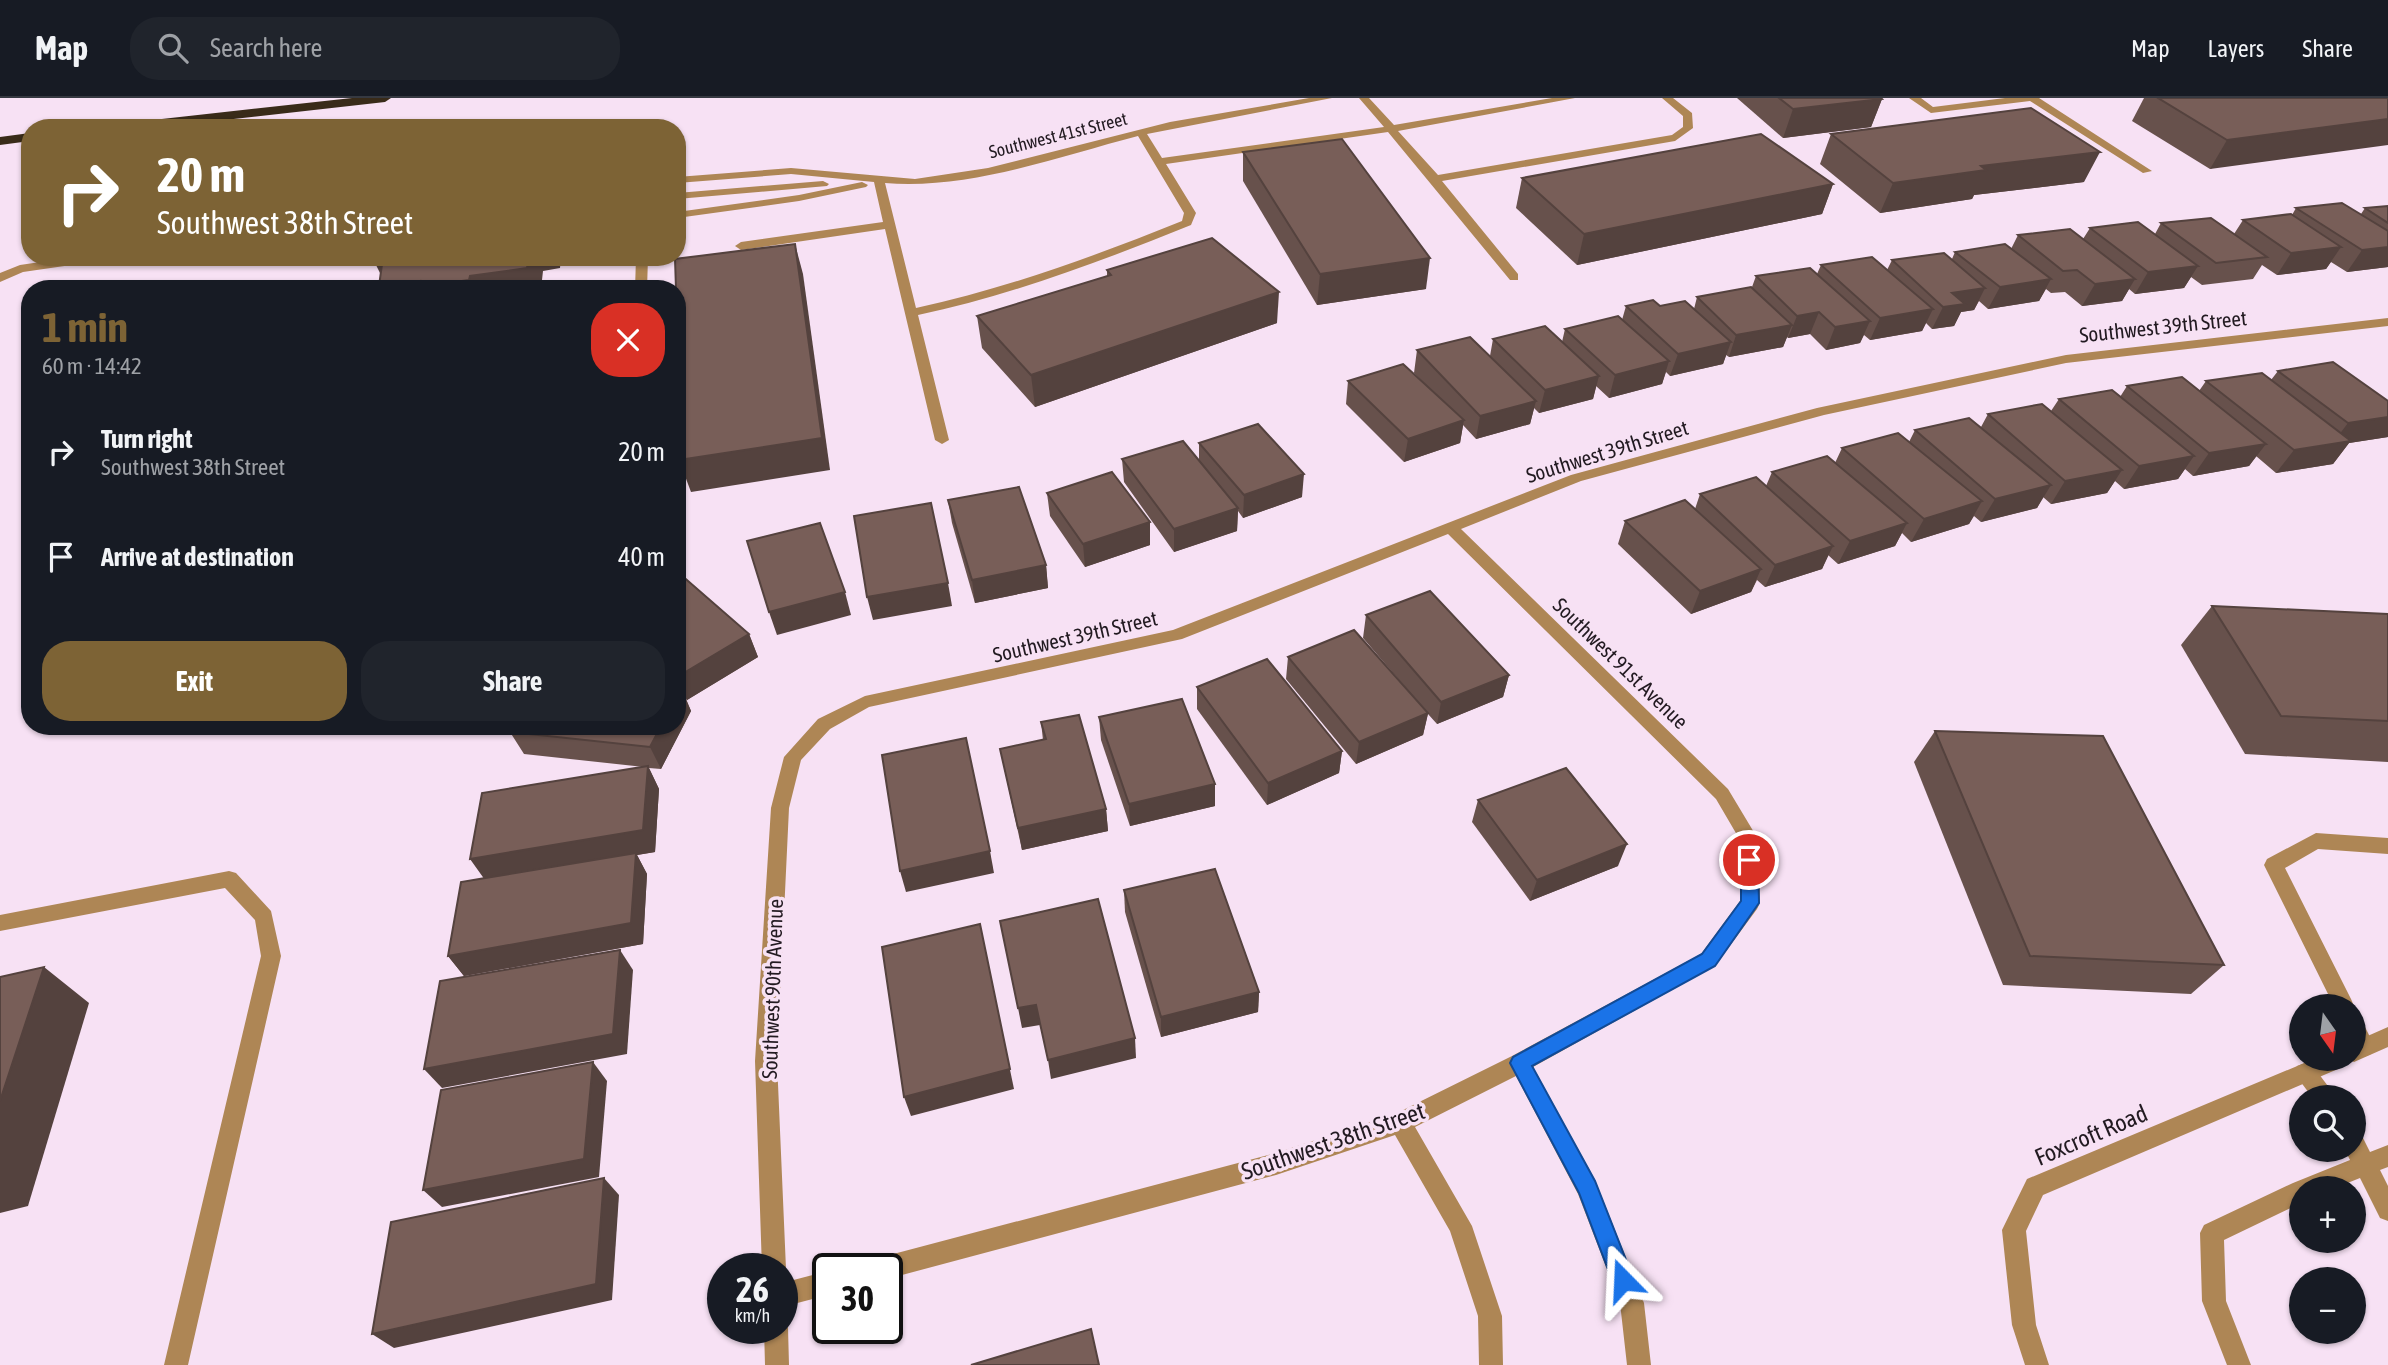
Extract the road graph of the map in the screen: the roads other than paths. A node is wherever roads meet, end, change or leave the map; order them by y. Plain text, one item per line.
1 (385, 98) edge
2 (1327, 98) edge
3 (1364, 98) edge
4 (1570, 98) edge
5 (1667, 98) edge
6 (1914, 98) edge
7 (2031, 98) edge
8 (197, 119) edge
9 (1390, 130) junction
10 (1141, 132) junction
11 (21, 139) edge
12 (0, 141) edge
13 (1159, 162) junction
14 (2147, 172) dead end
15 (686, 179) edge
16 (1435, 179) junction
17 (879, 181) junction
18 (686, 195) edge
19 (686, 214) edge
20 (889, 225) junction
21 (741, 246) dead end
22 (44, 266) edge
23 (1514, 276) dead end
24 (0, 278) edge
25 (911, 313) junction
26 (2388, 322) edge
27 (942, 440) dead end
28 (1450, 527) junction
29 (824, 724) joint
30 (1749, 839) joint
31 (2388, 846) edge
32 (0, 923) edge
33 (2338, 994) edge
34 (2388, 1037) edge
35 (2366, 1046) edge
36 (1520, 1063) junction
37 (2310, 1071) edge
38 (2305, 1073) junction
39 (2315, 1085) edge
40 (1400, 1123) junction
41 (2388, 1156) edge
42 (2362, 1162) edge
43 (2364, 1166) junction
44 (2339, 1176) edge
45 (2289, 1197) edge
46 (2388, 1210) edge
47 (773, 1253) edge
48 (903, 1263) edge
49 (777, 1344) edge
50 (176, 1365) edge
51 (778, 1365) edge
52 (1491, 1365) edge
53 (1639, 1365) edge
54 (2037, 1365) edge
55 (2239, 1365) edge

1 - 8 highway
2 - 10 street, Southwest 41st Street
3 - 9 street
4 - 9 street
5 - 16 street
6 - 7 street
7 - 14 street
9 - 13 street
9 - 16 street
10 - 13 street
10 - 17 street, Southwest 41st Street
11 - 12 highway
13 - 25 street
15 - 17 street, Southwest 41st Street
16 - 23 street
17 - 18 street, Southwest 41st Street
17 - 19 street, Southwest 41st Street
17 - 20 street
20 - 21 street
20 - 25 street
22 - 24 street
25 - 27 street
26 - 28 street, Southwest 39th Street
28 - 29 street, Southwest 39th Street
28 - 30 street, Southwest 91st Avenue
29 - 47 street, Southwest 90th Avenue
30 - 36 street, Southwest 38th Street
31 - 33 street
32 - 50 street
34 - 35 street
36 - 40 street, Southwest 38th Street
36 - 53 street
37 - 38 street, Foxcroft Road
38 - 39 street
38 - 54 street, Foxcroft Road
40 - 48 street, Southwest 38th Street
40 - 52 street
41 - 43 street
42 - 43 street
43 - 44 street
43 - 46 street
45 - 55 street
49 - 51 street

